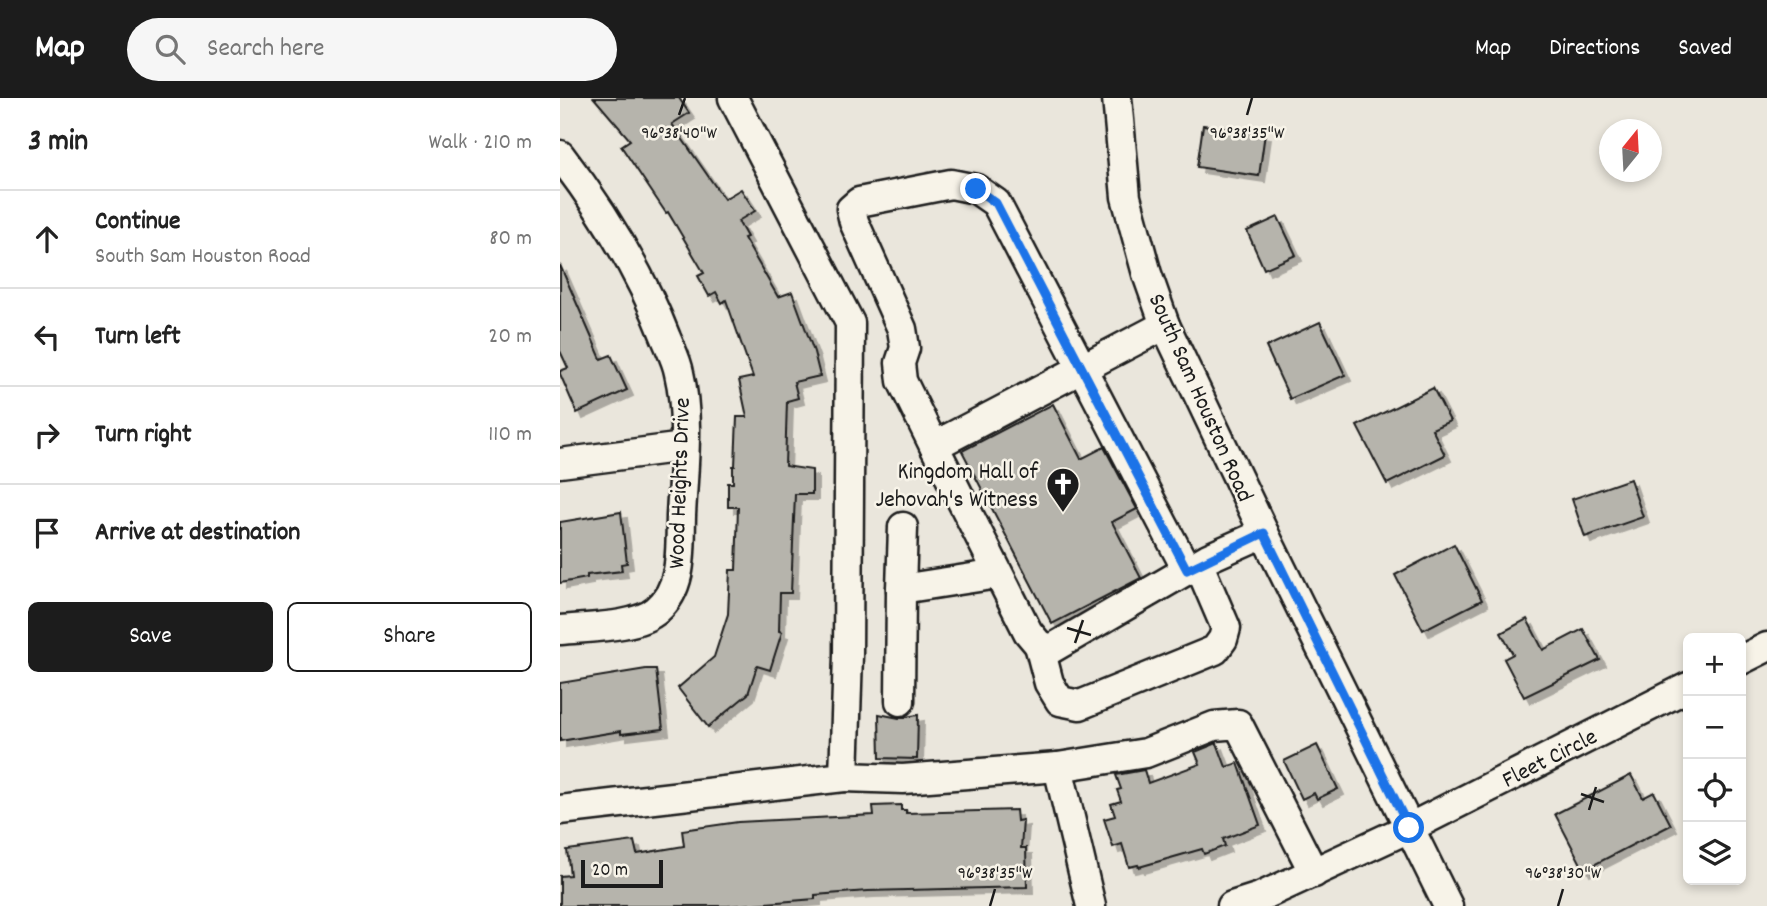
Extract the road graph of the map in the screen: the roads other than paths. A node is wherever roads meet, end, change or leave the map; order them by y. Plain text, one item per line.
1 (733, 98) edge
2 (1117, 98) edge
3 (560, 156) edge
4 (1165, 325) junction
5 (1083, 367) junction
6 (934, 446) junction
7 (684, 447) junction
8 (560, 463) edge
9 (902, 527) dead end
10 (1264, 533) junction
11 (1193, 568) junction
12 (998, 574) junction
13 (901, 589) junction
14 (560, 630) edge
15 (1039, 645) junction
16 (1767, 647) edge
17 (1746, 658) edge
18 (1683, 690) edge
19 (900, 701) dead end
20 (1058, 766) junction
21 (844, 777) junction
22 (560, 810) edge
23 (1409, 828) junction
24 (1314, 873) junction
25 (1091, 906) edge
26 (1232, 906) edge
27 (1448, 906) edge

1 - 21 street
2 - 4 street, South Sam Houston Road
3 - 7 street, Wood Heights Drive
4 - 5 street
4 - 10 street, South Sam Houston Road
5 - 6 street
5 - 6 street
5 - 11 street
6 - 12 street
7 - 8 street
7 - 14 street, Wood Heights Drive
9 - 13 street
10 - 11 street
10 - 23 street, South Sam Houston Road
11 - 15 street
11 - 15 street
12 - 13 street
12 - 15 street
13 - 19 street
16 - 17 street
18 - 23 street, Fleet Circle
20 - 21 street
20 - 24 street
20 - 25 street
21 - 22 street
23 - 24 street, Fleet Circle
23 - 27 street, South Sam Houston Road
24 - 26 street, Fleet Circle

